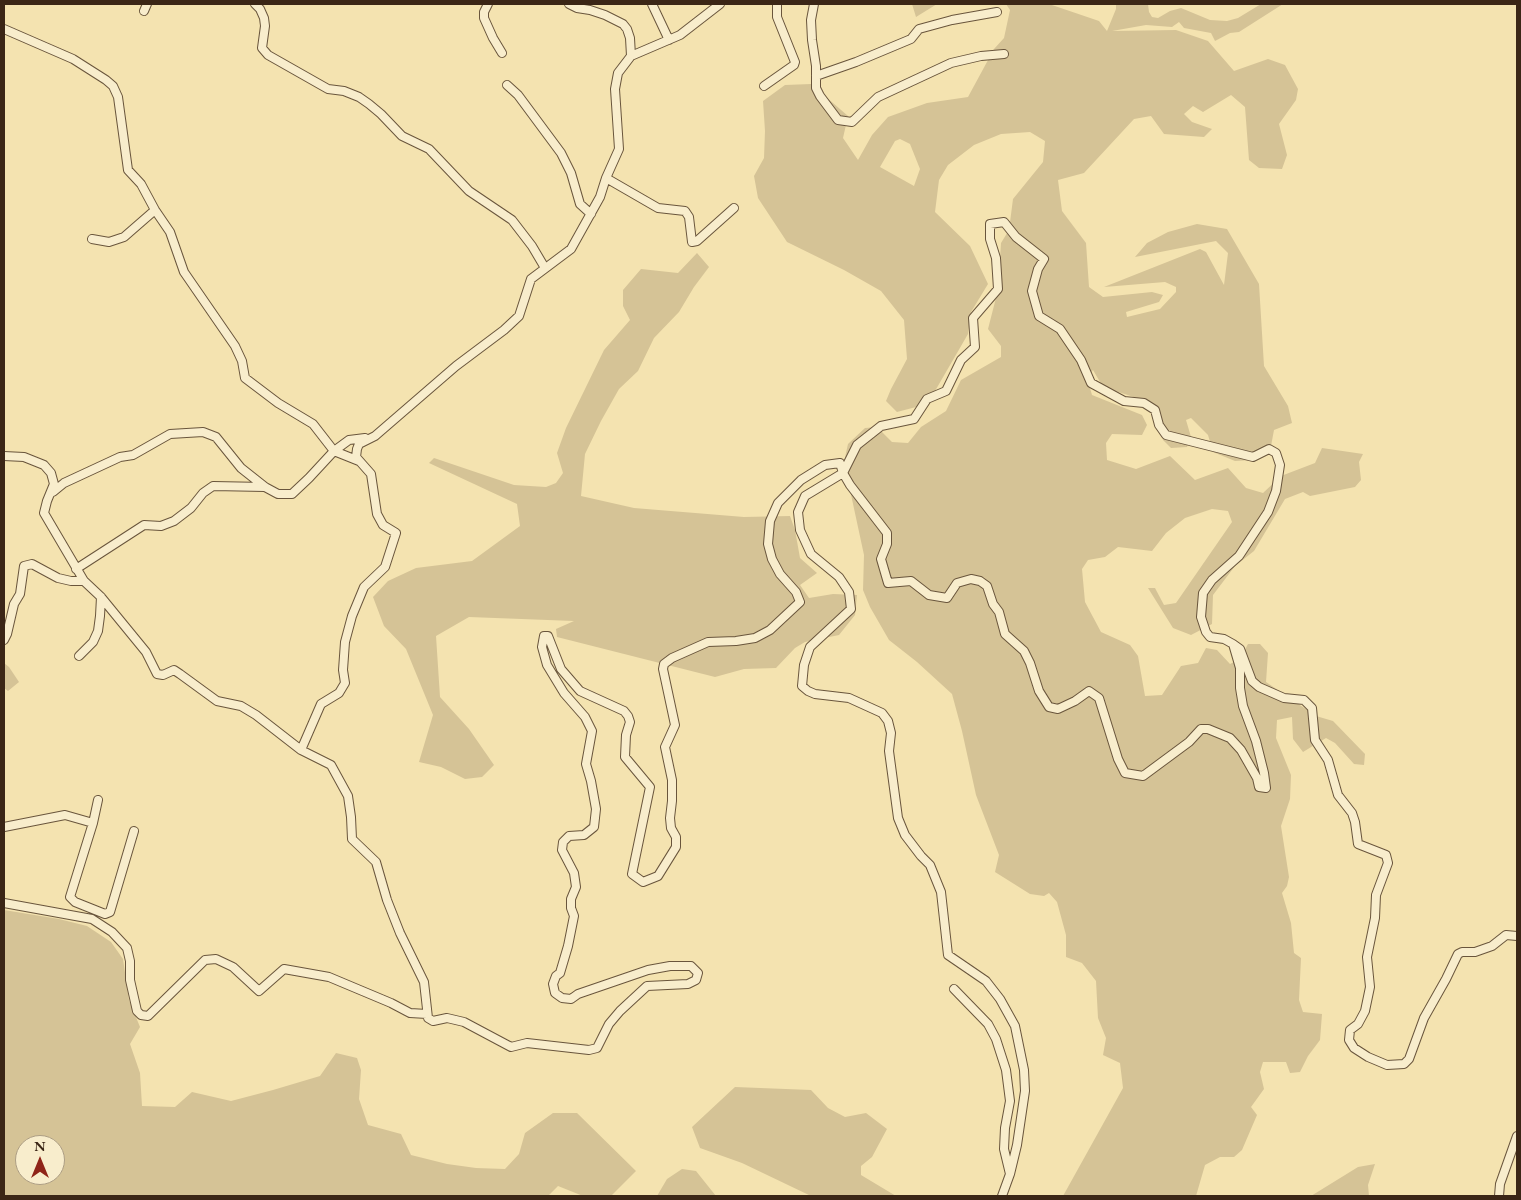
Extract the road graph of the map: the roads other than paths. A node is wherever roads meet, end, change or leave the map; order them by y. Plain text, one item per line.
1 (255, 4) edge
2 (488, 4) edge
3 (569, 4) edge
4 (652, 4) edge
5 (706, 4) edge
6 (720, 4) edge
7 (776, 4) edge
8 (814, 4) edge
9 (710, 12) junction
10 (997, 12) dead end
11 (4, 29) edge
12 (668, 40) junction
13 (502, 53) dead end
14 (1004, 54) dead end
15 (631, 56) junction
16 (816, 76) junction
17 (507, 85) dead end
18 (764, 86) dead end
19 (606, 178) junction
20 (734, 208) dead end
21 (155, 210) junction
22 (591, 214) junction
23 (92, 239) dead end
24 (546, 268) junction
25 (375, 436) junction
26 (334, 450) junction
27 (4, 456) edge
28 (359, 461) junction
29 (843, 472) junction
30 (265, 487) junction
31 (51, 493) junction
32 (76, 569) junction
33 (84, 581) junction
34 (101, 597) junction
35 (4, 640) edge
36 (1233, 644) junction
37 (80, 656) dead end
38 (302, 750) junction
39 (98, 800) dead end
40 (93, 823) junction
41 (4, 827) edge
42 (134, 831) dead end
43 (4, 903) edge
44 (1517, 936) edge
45 (954, 990) dead end
46 (427, 1014) junction
47 (1517, 1136) edge
48 (1010, 1174) junction
49 (1002, 1196) edge
50 (1499, 1196) edge

1 - 24 street
2 - 13 street
3 - 15 street
4 - 12 street
5 - 9 street
6 - 9 street
7 - 18 street
8 - 16 street
9 - 12 street
10 - 16 street
11 - 21 street
12 - 15 street
14 - 16 street
15 - 19 street
17 - 22 street
19 - 20 street
19 - 22 street
21 - 23 street
21 - 26 street
22 - 24 street
24 - 25 street
25 - 26 street
25 - 28 street
26 - 28 street
26 - 30 street
27 - 31 street
28 - 38 street
29 - 36 street
29 - 36 street
29 - 46 street
29 - 48 street
30 - 31 street
30 - 32 street
31 - 32 street
32 - 33 street
33 - 34 street
33 - 35 street
34 - 37 street
34 - 38 street
36 - 44 street
38 - 46 street
39 - 40 street
40 - 41 street
40 - 42 street
43 - 46 street
45 - 48 street
47 - 50 street
48 - 49 street

